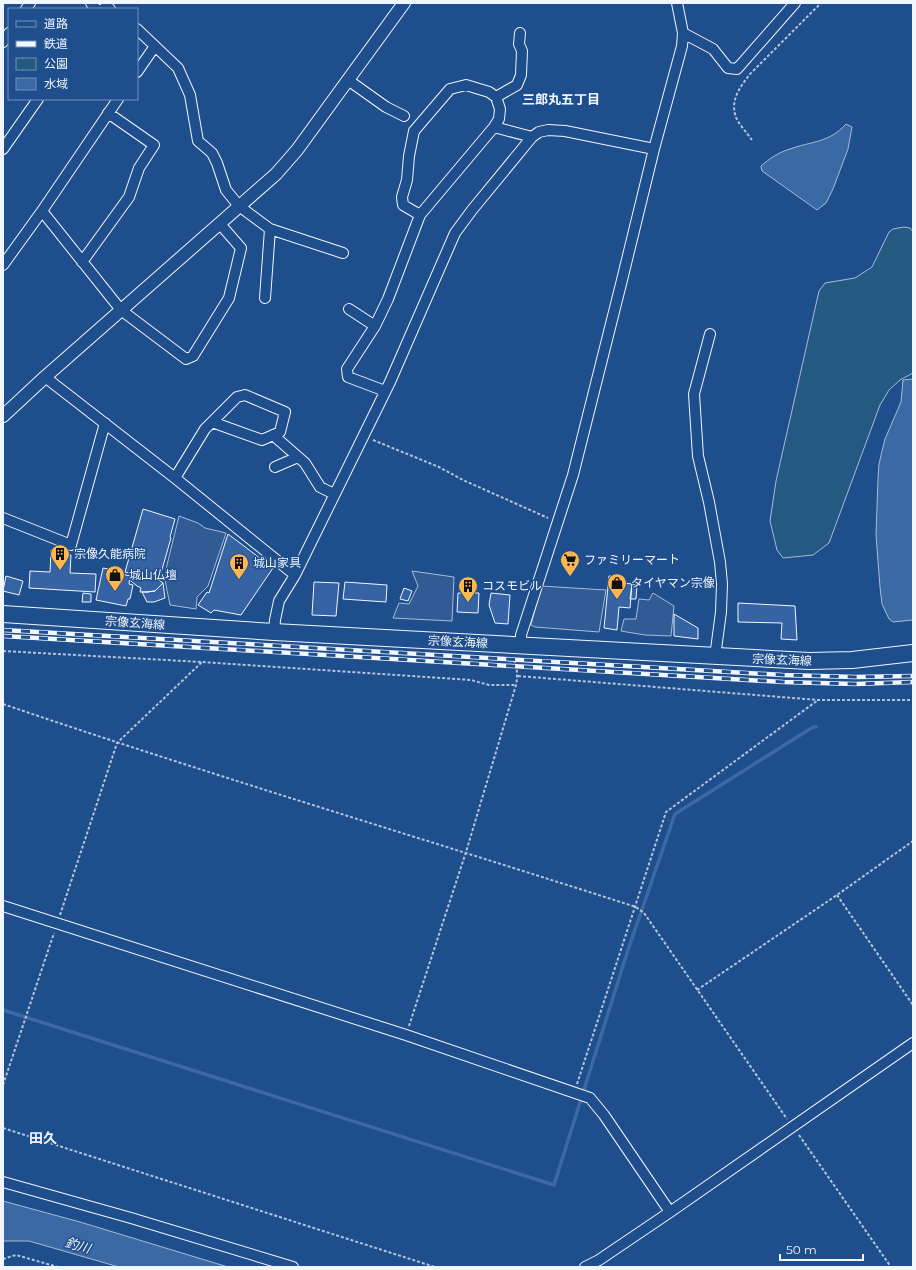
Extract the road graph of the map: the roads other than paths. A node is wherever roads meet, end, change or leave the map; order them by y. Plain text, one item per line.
1 (404, 3) edge
2 (678, 3) edge
3 (795, 3) edge
4 (138, 30) edge
5 (520, 33) dead end
6 (683, 33) junction
7 (155, 46) junction
8 (138, 71) edge
9 (348, 80) junction
10 (496, 97) junction
11 (37, 100) edge
12 (117, 100) edge
13 (108, 113) junction
14 (404, 116) dead end
15 (494, 127) junction
16 (532, 137) junction
17 (6, 138) edge
18 (3, 149) edge
19 (654, 149) junction
20 (239, 206) junction
21 (42, 210) junction
22 (420, 215) junction
23 (220, 224) junction
24 (270, 229) junction
25 (343, 253) dead end
26 (82, 262) junction
27 (3, 265) edge
28 (265, 298) dead end
29 (349, 309) dead end
30 (121, 310) junction
31 (375, 326) junction
32 (710, 334) dead end
33 (45, 377) junction
34 (385, 391) junction
35 (3, 416) edge
36 (212, 422) junction
37 (105, 423) junction
38 (273, 435) junction
39 (298, 457) junction
40 (275, 466) dead end
41 (175, 478) junction
42 (334, 494) junction
43 (3, 518) edge
44 (295, 575) junction
45 (3, 614) edge
46 (274, 632) junction
47 (516, 645) junction
48 (913, 653) edge
49 (715, 656) junction
50 (3, 906) edge
51 (913, 1042) edge
52 (3, 1182) edge
53 (670, 1212) junction
54 (293, 1267) edge
55 (585, 1267) edge

1 - 9 street
2 - 6 street
3 - 6 street
4 - 7 street
5 - 10 street
6 - 19 street
7 - 8 street
7 - 20 street
9 - 14 street
9 - 20 street
10 - 15 street
10 - 22 street
11 - 17 street
12 - 13 street
13 - 21 street
13 - 26 street
15 - 16 street
15 - 22 street
16 - 19 street
16 - 34 street
17 - 18 street
19 - 47 street
20 - 23 street
20 - 24 street
21 - 26 street
21 - 27 street
22 - 31 street
23 - 30 street
23 - 30 street
24 - 25 street
24 - 28 street
26 - 30 street
29 - 31 street
30 - 33 street
31 - 34 street
32 - 49 street
33 - 35 street
33 - 37 street
34 - 42 street
36 - 38 street
36 - 38 street
36 - 41 street
37 - 41 street
37 - 43 street
38 - 39 street
39 - 40 street
39 - 42 street
41 - 44 street
42 - 44 street
44 - 46 street
45 - 46 main road, 宗像玄海線
46 - 47 main road, 宗像玄海線
47 - 49 main road, 宗像玄海線
48 - 49 main road, 宗像玄海線
50 - 53 street
51 - 53 street
52 - 54 street
53 - 55 street

